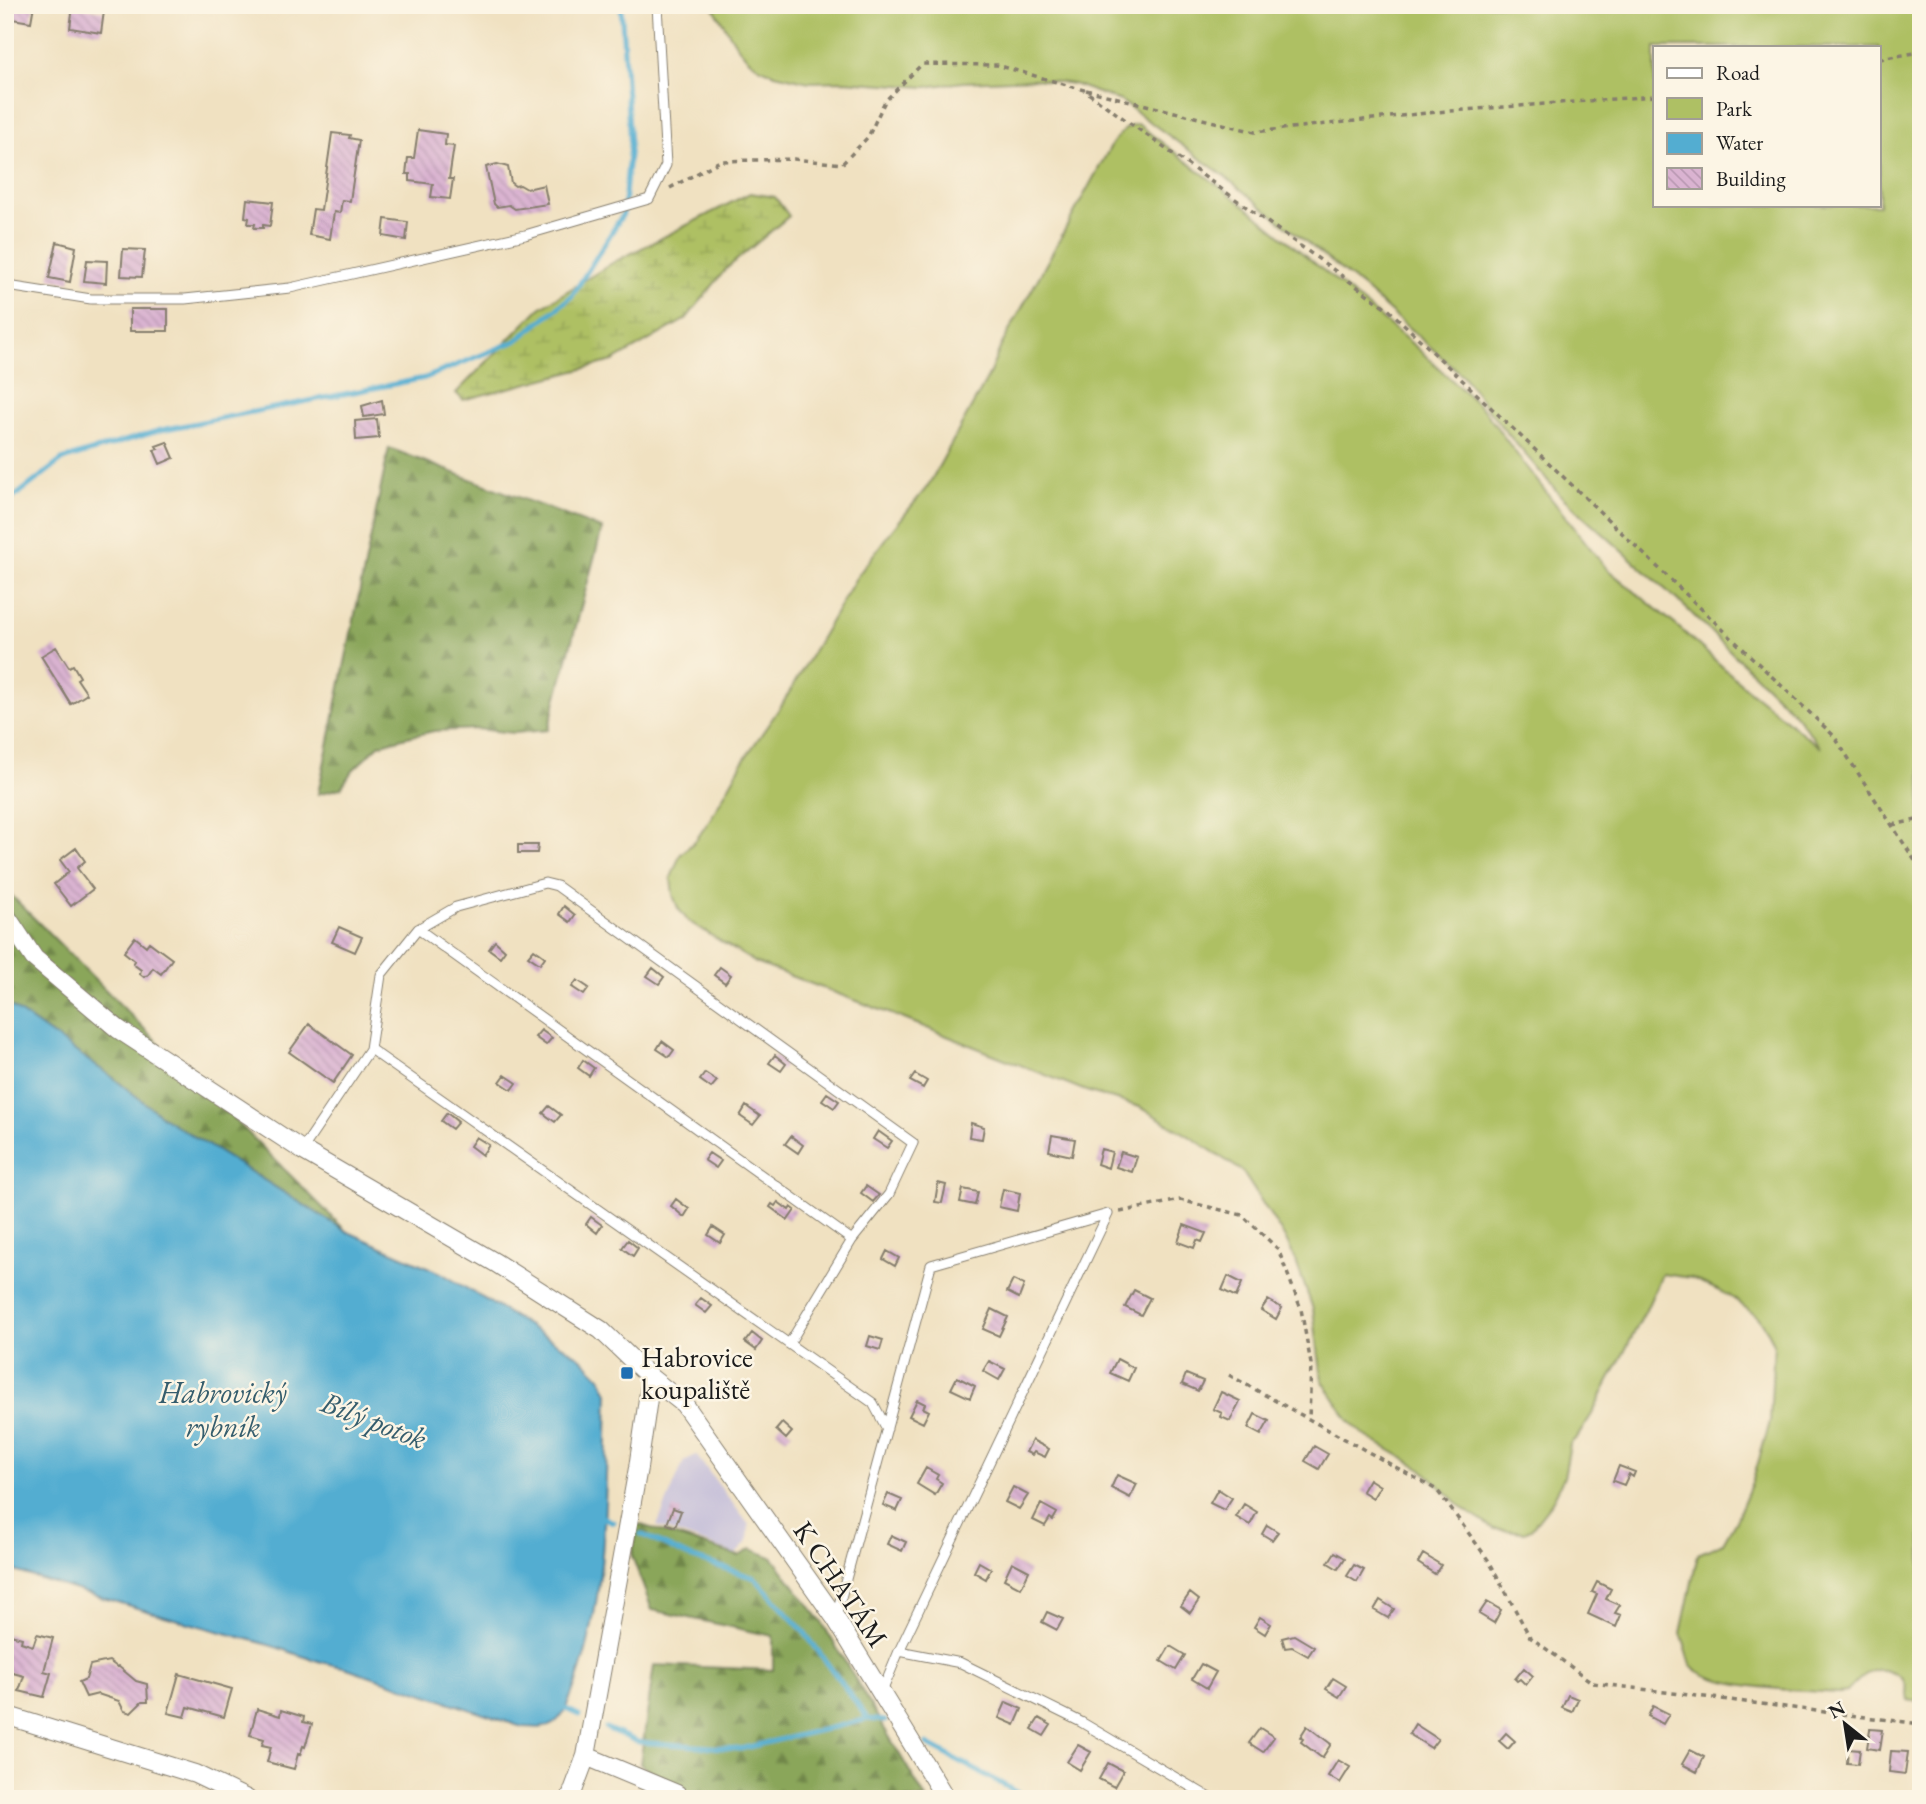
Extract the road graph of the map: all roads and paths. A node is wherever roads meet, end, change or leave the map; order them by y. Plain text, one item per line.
1 (657, 5) edge
2 (1921, 52) edge
3 (1881, 60) edge
4 (1084, 90) junction
5 (1653, 96) edge
6 (649, 199) junction
7 (5, 284) edge
8 (1921, 819) edge
9 (1892, 825) junction
10 (1921, 870) edge
11 (5, 914) edge
12 (418, 929) junction
13 (370, 1049) junction
14 (302, 1150) junction
15 (1108, 1214) junction
16 (852, 1240) junction
17 (789, 1344) junction
18 (1229, 1375) dead end
19 (652, 1378) junction
20 (1309, 1419) junction
21 (887, 1429) junction
22 (836, 1619) junction
23 (899, 1651) junction
24 (882, 1694) junction
25 (5, 1715) edge
26 (1921, 1724) edge
27 (586, 1756) junction
28 (677, 1794) dead end
29 (247, 1799) edge
30 (570, 1799) edge
31 (946, 1799) edge
32 (1212, 1799) edge

1 - 6 lane
2 - 3 path
4 - 5 path
4 - 6 path
4 - 9 path
6 - 7 lane
8 - 9 path
9 - 10 path
11 - 14 street, K CHATÁM
12 - 13 lane
12 - 16 lane
12 - 16 lane
13 - 14 lane
13 - 17 lane
14 - 19 street, K CHATÁM
15 - 20 path
15 - 21 lane
15 - 23 lane
16 - 17 lane
17 - 21 lane
18 - 20 path
19 - 22 street, K CHATÁM
19 - 27 street
20 - 26 path
21 - 22 lane
22 - 24 street, K CHATÁM
23 - 24 lane
23 - 32 lane
24 - 31 street, K CHATÁM
25 - 29 street
27 - 28 street
27 - 30 street

